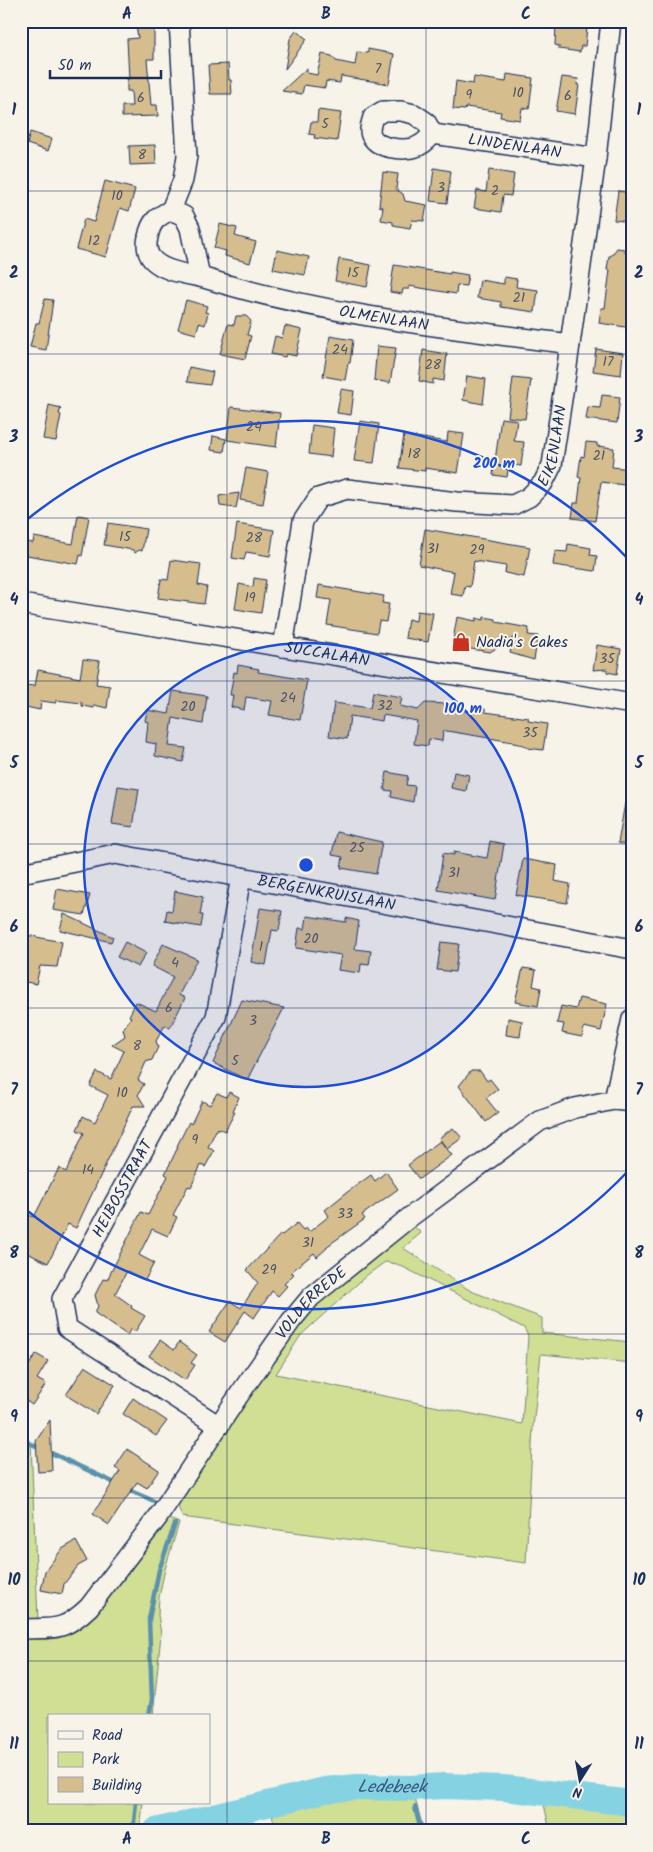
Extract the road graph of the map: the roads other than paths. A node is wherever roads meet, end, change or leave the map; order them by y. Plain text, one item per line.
1 (179, 21) edge
2 (611, 21) edge
3 (433, 134) dead end
4 (596, 158) junction
5 (171, 210) junction
6 (200, 277) junction
7 (570, 344) junction
8 (21, 604) edge
9 (283, 647) junction
10 (632, 704) edge
11 (21, 873) edge
12 (241, 877) junction
13 (632, 950) edge
14 (632, 1019) edge
15 (623, 1101) edge
16 (219, 1426) junction
17 (21, 1629) edge

1 - 5 street
2 - 4 street, EIKENLAAN
3 - 4 street, LINDENLAAN
4 - 7 street, EIKENLAAN
5 - 6 street
5 - 6 street, OLMENLAAN
6 - 7 street, OLMENLAAN
7 - 9 street, EIKENLAAN
8 - 9 street, SUCCALAAN
9 - 10 street, SUCCALAAN
11 - 12 street, BERGENKRUISLAAN
12 - 13 street, BERGENKRUISLAAN
12 - 16 street, HEIBOSSTRAAT
14 - 15 street, VOLDERREDE
15 - 16 street, VOLDERREDE
16 - 17 street, VOLDERREDE

